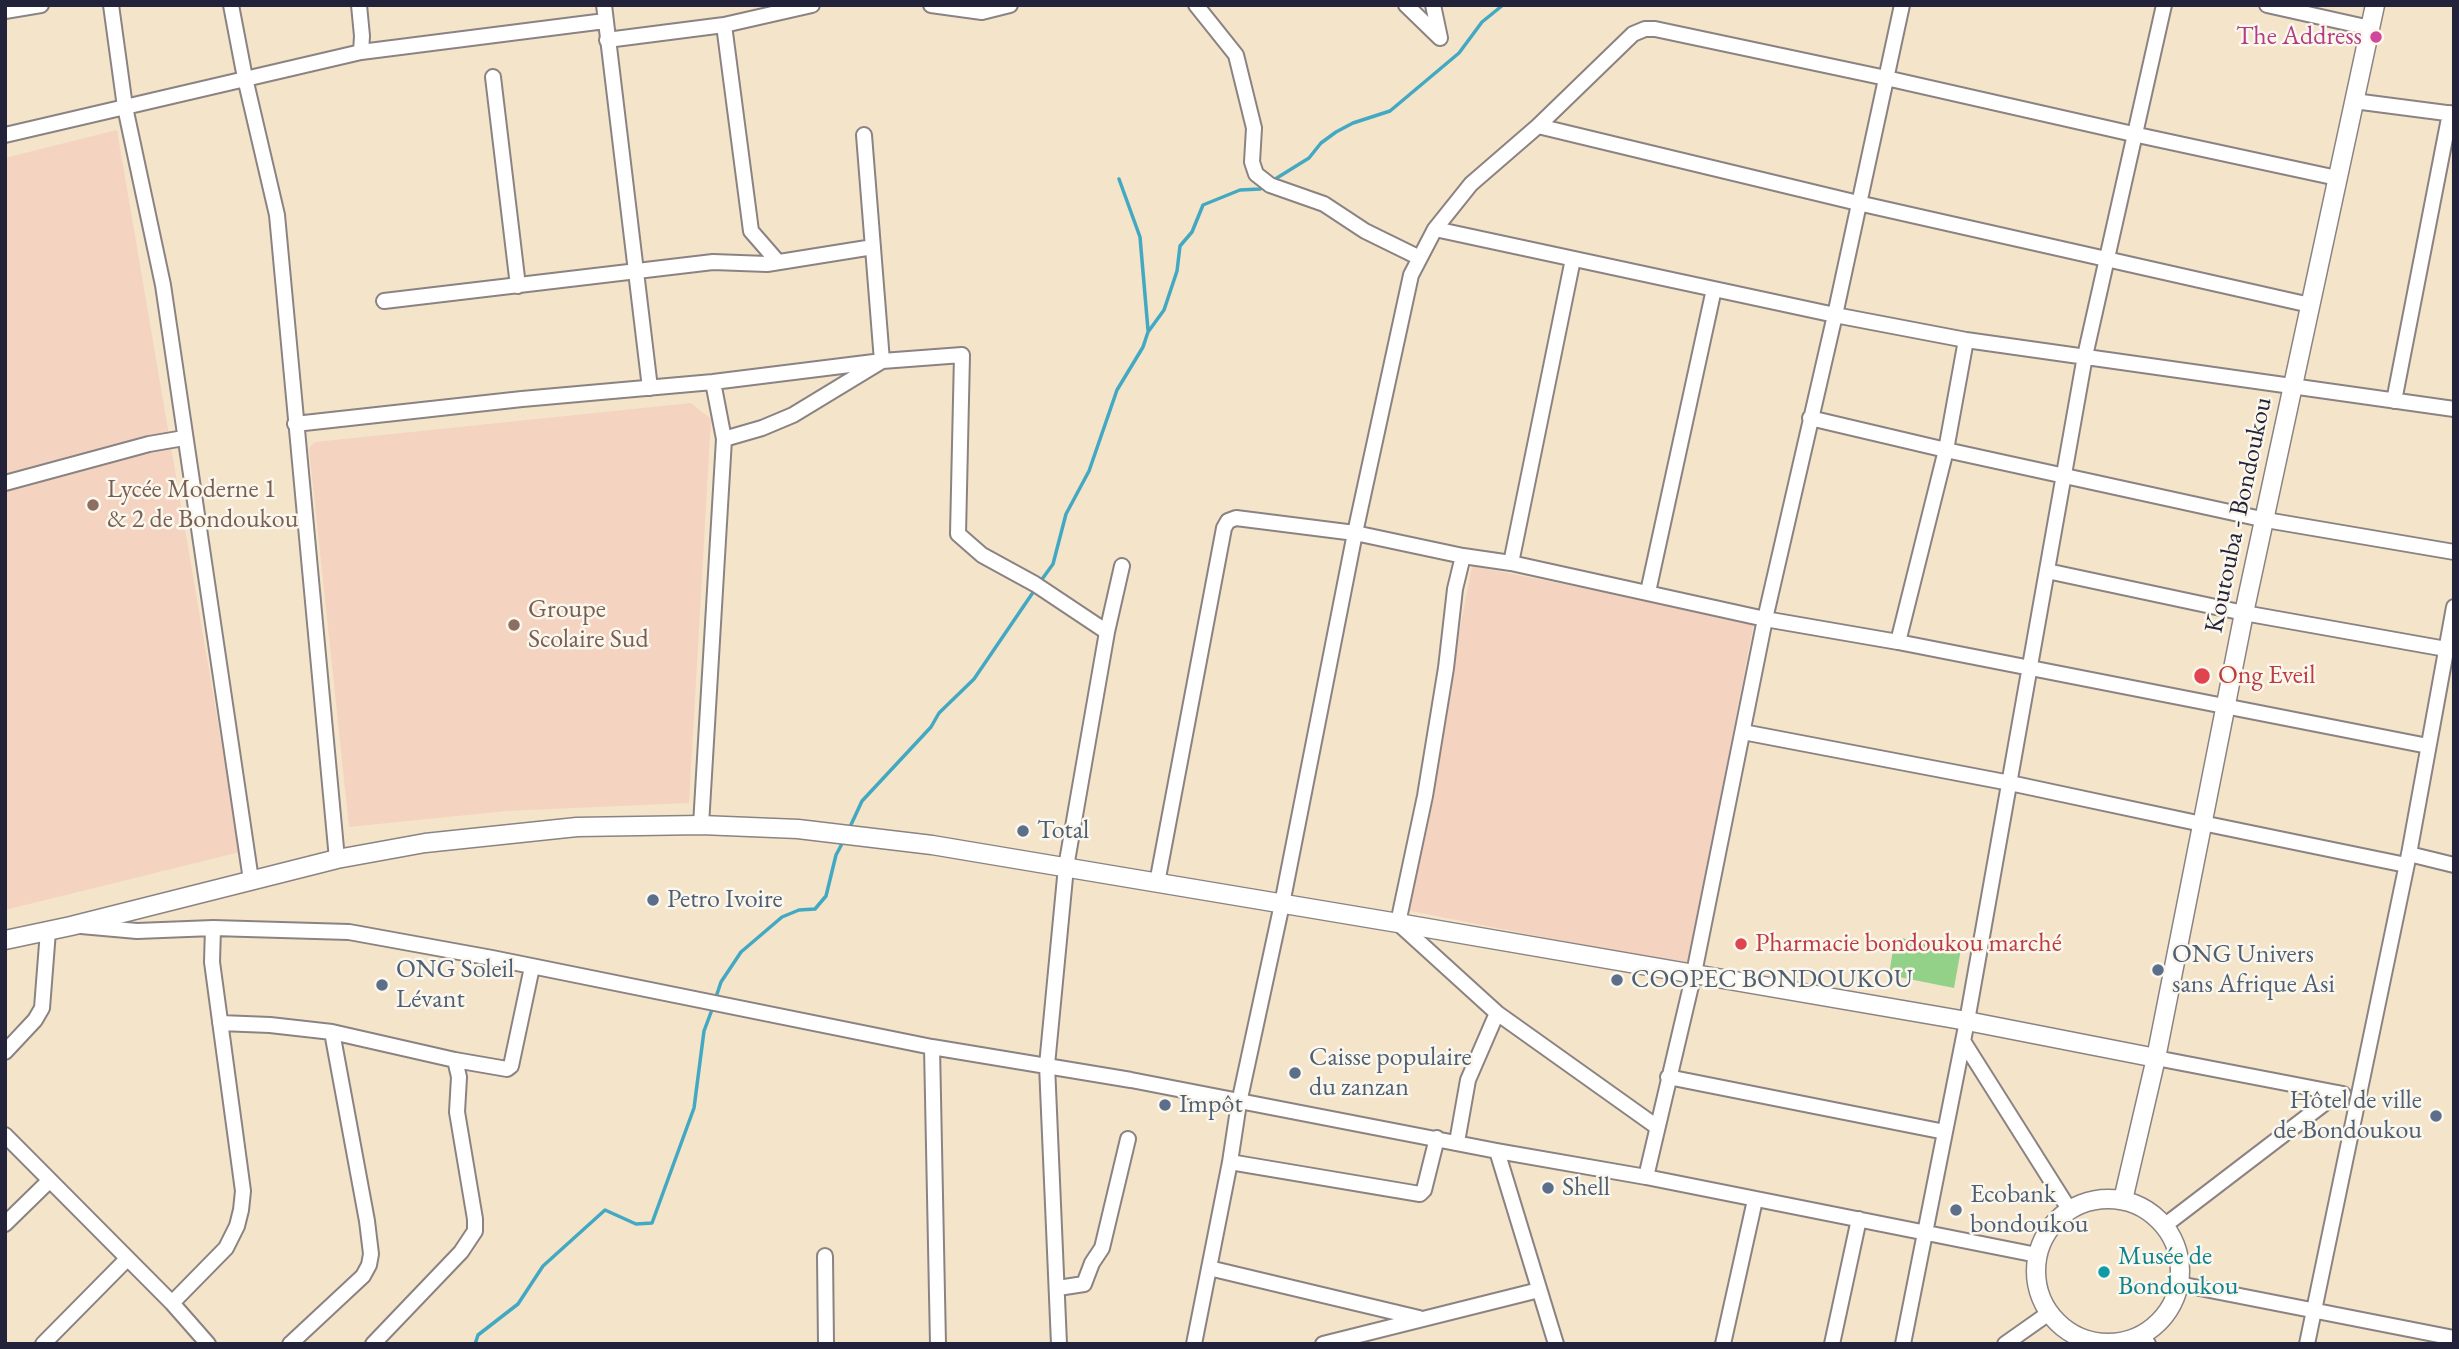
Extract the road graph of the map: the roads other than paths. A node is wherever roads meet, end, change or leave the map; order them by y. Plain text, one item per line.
1 (41, 5) edge
2 (111, 5) edge
3 (231, 5) edge
4 (359, 5) edge
5 (604, 5) edge
6 (813, 5) edge
7 (931, 5) edge
8 (1010, 5) edge
9 (1196, 5) edge
10 (1406, 5) edge
11 (1433, 5) edge
12 (1902, 5) edge
13 (2164, 5) edge
14 (2267, 5) edge
15 (2375, 5) edge
16 (5, 10) edge
17 (605, 21) junction
18 (724, 25) junction
19 (2370, 28) junction
20 (607, 40) junction
21 (361, 52) junction
22 (493, 77) dead end
23 (245, 78) junction
24 (1886, 78) junction
25 (2354, 101) junction
26 (125, 107) junction
27 (2452, 113) edge
28 (1538, 126) junction
29 (2133, 134) junction
30 (5, 135) edge
31 (864, 135) dead end
32 (2337, 178) junction
33 (1858, 203) junction
34 (1435, 229) junction
35 (873, 247) junction
36 (1420, 258) junction
37 (2108, 258) junction
38 (1573, 259) junction
39 (778, 262) junction
40 (635, 272) junction
41 (518, 286) junction
42 (1714, 289) junction
43 (384, 301) dead end
44 (2310, 304) junction
45 (1835, 315) junction
46 (1966, 340) junction
47 (2085, 356) junction
48 (882, 361) junction
49 (713, 382) junction
50 (650, 388) junction
51 (2293, 388) junction
52 (2394, 401) junction
53 (2454, 409) edge
54 (1810, 418) junction
55 (295, 425) junction
56 (184, 438) junction
57 (724, 439) junction
58 (1946, 450) junction
59 (2063, 475) junction
60 (5, 483) edge
61 (2266, 520) junction
62 (1354, 533) junction
63 (2454, 552) edge
64 (1462, 556) junction
65 (1511, 563) junction
66 (1122, 566) dead end
67 (2047, 571) junction
68 (1648, 592) junction
69 (2454, 607) edge
70 (2245, 613) junction
71 (1765, 619) junction
72 (1107, 632) junction
73 (1898, 642) junction
74 (2446, 649) junction
75 (2031, 668) junction
76 (2226, 705) junction
77 (1743, 732) junction
78 (2428, 746) junction
79 (2010, 783) junction
80 (2202, 823) junction
81 (701, 825) junction
82 (337, 859) junction
83 (2408, 860) junction
84 (2454, 864) edge
85 (1066, 867) junction
86 (251, 880) junction
87 (1157, 883) junction
88 (1282, 904) junction
89 (1398, 923) junction
90 (71, 926) junction
91 (213, 928) junction
92 (48, 931) junction
93 (5, 940) edge
94 (532, 967) junction
95 (1694, 973) junction
96 (1497, 1013) junction
97 (1967, 1021) junction
98 (220, 1023) junction
99 (332, 1032) junction
100 (1963, 1041) junction
101 (932, 1047) junction
102 (5, 1052) edge
103 (2156, 1058) junction
104 (455, 1060) junction
105 (1047, 1065) junction
106 (1668, 1077) junction
107 (2338, 1093) junction
108 (2358, 1097) junction
109 (1240, 1103) junction
110 (1657, 1127) junction
111 (1945, 1132) junction
112 (5, 1135) edge
113 (1128, 1139) dead end
114 (1437, 1139) junction
115 (1457, 1142) junction
116 (1497, 1151) junction
117 (1230, 1162) junction
118 (1646, 1177) junction
119 (49, 1181) junction
120 (1755, 1200) junction
121 (2123, 1200) junction
122 (2069, 1209) junction
123 (1859, 1219) junction
124 (5, 1224) edge
125 (2164, 1226) junction
126 (1925, 1232) junction
127 (2037, 1255) junction
128 (825, 1256) dead end
129 (127, 1259) junction
130 (1209, 1268) junction
131 (2179, 1284) junction
132 (1058, 1288) junction
133 (1539, 1290) junction
134 (172, 1303) junction
135 (2314, 1311) junction
136 (2049, 1313) junction
137 (1422, 1319) junction
138 (1376, 1338) edge
139 (2454, 1338) edge
140 (2145, 1339) edge
141 (204, 1342) edge
142 (2098, 1343) edge
143 (43, 1344) edge
144 (290, 1344) edge
145 (373, 1344) edge
146 (826, 1344) edge
147 (939, 1344) edge
148 (1059, 1344) edge
149 (1194, 1344) edge
150 (1323, 1344) edge
151 (1556, 1344) edge
152 (1723, 1344) edge
153 (1832, 1344) edge
154 (1903, 1344) edge
155 (2005, 1344) edge
156 (2307, 1344) edge

1 - 16 street
2 - 26 street
3 - 23 street
4 - 21 street
5 - 17 street
6 - 18 street
7 - 8 street
9 - 36 street
10 - 11 street
12 - 24 street
13 - 29 street
14 - 19 street
15 - 19 main road, Koutouba - Bondoukou
17 - 20 street
17 - 21 street
18 - 20 street
18 - 39 street
19 - 25 main road, Koutouba - Bondoukou
20 - 40 street
21 - 23 street
22 - 41 street
23 - 26 street
23 - 55 street
24 - 28 street
24 - 29 street
24 - 33 street
25 - 27 street
25 - 32 main road, Koutouba - Bondoukou
26 - 30 street
26 - 56 street
27 - 52 street
28 - 33 street
28 - 34 street
29 - 32 street
29 - 37 street
31 - 35 street
32 - 44 main road, Koutouba - Bondoukou
33 - 37 street
33 - 45 street
34 - 36 street
34 - 38 street
35 - 39 street
35 - 48 street
36 - 62 street
37 - 44 street
37 - 47 street
38 - 42 street
38 - 65 street
39 - 40 street
40 - 41 street
40 - 50 street
41 - 43 street
42 - 45 street
42 - 68 street
44 - 51 main road, Koutouba - Bondoukou
45 - 46 street
45 - 54 street
46 - 47 street
46 - 58 street
47 - 51 street
47 - 59 street
48 - 49 street
48 - 57 street
48 - 72 street
49 - 50 street
49 - 57 street
50 - 55 street
51 - 52 street
51 - 61 main road, Koutouba - Bondoukou
52 - 53 street
54 - 58 street
54 - 71 street
55 - 82 street
56 - 60 street
56 - 86 street
57 - 81 street
58 - 59 street
58 - 73 street
59 - 61 street
59 - 67 street
61 - 63 street
61 - 70 main road, Koutouba - Bondoukou
62 - 64 street
62 - 87 street
62 - 88 street
64 - 65 street
64 - 89 street
65 - 68 street
66 - 72 street
67 - 70 street
67 - 75 street
68 - 71 street
69 - 74 street
70 - 74 street
70 - 76 main road, Koutouba - Bondoukou
71 - 73 street
71 - 77 street
72 - 85 street
73 - 75 street
74 - 78 street
75 - 76 street
75 - 79 street
76 - 78 street
76 - 80 main road, Koutouba - Bondoukou
77 - 79 street
77 - 95 street
78 - 83 street
79 - 80 street
79 - 97 street
80 - 83 street
80 - 103 main road, Koutouba - Bondoukou
81 - 82 main road
81 - 85 main road
82 - 86 main road
83 - 84 street
83 - 108 street
85 - 87 main road
85 - 105 street
86 - 90 main road
87 - 88 main road
88 - 89 main road
88 - 109 street
89 - 95 main road
89 - 96 street
90 - 91 street
90 - 92 main road
91 - 94 street
91 - 98 street
92 - 93 main road
92 - 102 street
94 - 101 street
94 - 104 street
95 - 97 main road
95 - 106 street
96 - 110 street
96 - 115 street
97 - 100 street
97 - 103 main road
98 - 99 street
98 - 134 street
99 - 104 street
99 - 144 street
100 - 111 street
100 - 122 street
101 - 105 street
101 - 147 street
103 - 107 street
103 - 121 main road, Koutouba - Bondoukou
104 - 145 street
105 - 109 street
105 - 132 street
106 - 110 street
106 - 111 street
107 - 108 street
107 - 125 street
108 - 135 street
109 - 114 street
109 - 117 street
110 - 118 street
111 - 126 street
112 - 119 street
113 - 132 street
114 - 115 street
114 - 117 street
115 - 116 street
116 - 118 street
116 - 133 street
117 - 130 street
118 - 120 street
119 - 124 street
119 - 129 street
120 - 123 street
120 - 152 street
121 - 122 main road
121 - 125 main road
122 - 127 main road
123 - 126 street
123 - 153 street
125 - 131 main road
126 - 127 street
126 - 154 street
127 - 136 main road
128 - 146 street
129 - 134 street
129 - 143 street
130 - 137 street
130 - 149 street
131 - 135 street
131 - 140 main road
132 - 148 street
133 - 137 street
133 - 151 street
134 - 141 street
135 - 139 street
135 - 156 street
136 - 142 main road
136 - 155 street
137 - 138 street
138 - 150 street
140 - 142 main road

